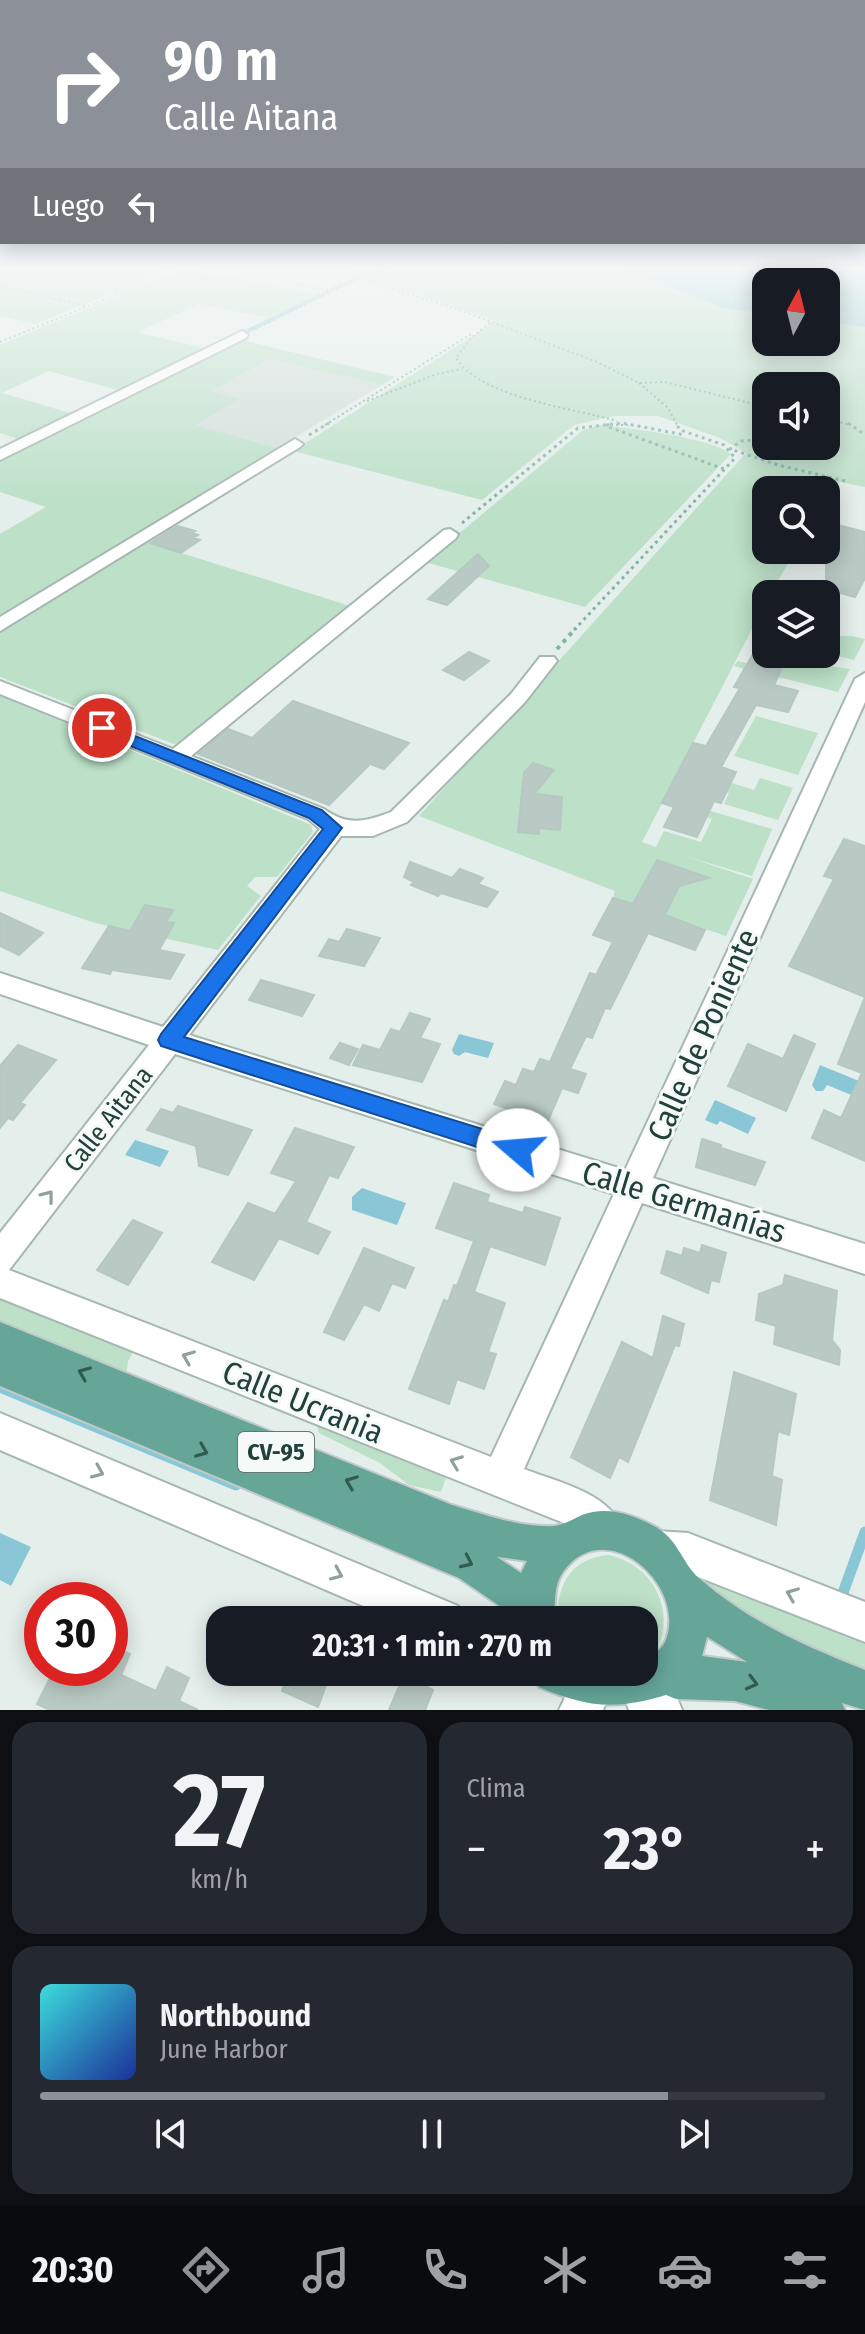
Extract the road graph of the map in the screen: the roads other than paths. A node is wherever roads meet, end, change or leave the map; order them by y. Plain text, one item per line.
1 (218, 347) edge
2 (295, 444) road end
3 (0, 455) edge
4 (450, 534) road end
5 (0, 625) edge
6 (547, 661) road end
7 (865, 679) edge
8 (0, 687) edge
9 (176, 757) junction
10 (334, 828) junction
11 (0, 983) edge
12 (169, 1040) junction
13 (635, 1187) junction
14 (0, 1258) edge
15 (865, 1259) edge
16 (0, 1282) edge
17 (0, 1339) edge
18 (0, 1368) edge
19 (0, 1431) edge
20 (500, 1479) junction
21 (603, 1528) junction
22 (558, 1546) junction
23 (656, 1551) junction
24 (682, 1590) junction
25 (411, 1606) edge
26 (524, 1606) edge
27 (534, 1606) edge
28 (863, 1614) edge
29 (567, 1686) edge
30 (865, 1691) edge
31 (661, 1697) edge
32 (583, 1705) edge
33 (824, 1710) edge

1 - 3 street
2 - 5 street
4 - 9 street
6 - 10 street
7 - 13 street, Calle de Poniente
8 - 9 street
9 - 10 street
10 - 12 street, Calle Aitana
11 - 12 street, Calle Germanías
12 - 13 street, Calle Germanías
14 -> 12 street, Calle Aitana
13 - 15 street, Calle Germanías
13 - 20 street, Calle de Poniente
20 -> 16 street, Calle Ucrania
22 -> 17 main road, CV-95
18 -> 26 main road, CV-95
19 -> 25 street
20 - 21 street, Calle Ucrania
21 - 22 main road
21 - 23 main road
22 - 27 main road, CV-95
23 - 24 main road
28 -> 23 street
24 - 30 main road
24 - 31 main road
29 - 32 main road
31 - 32 main road
31 -> 33 main road

